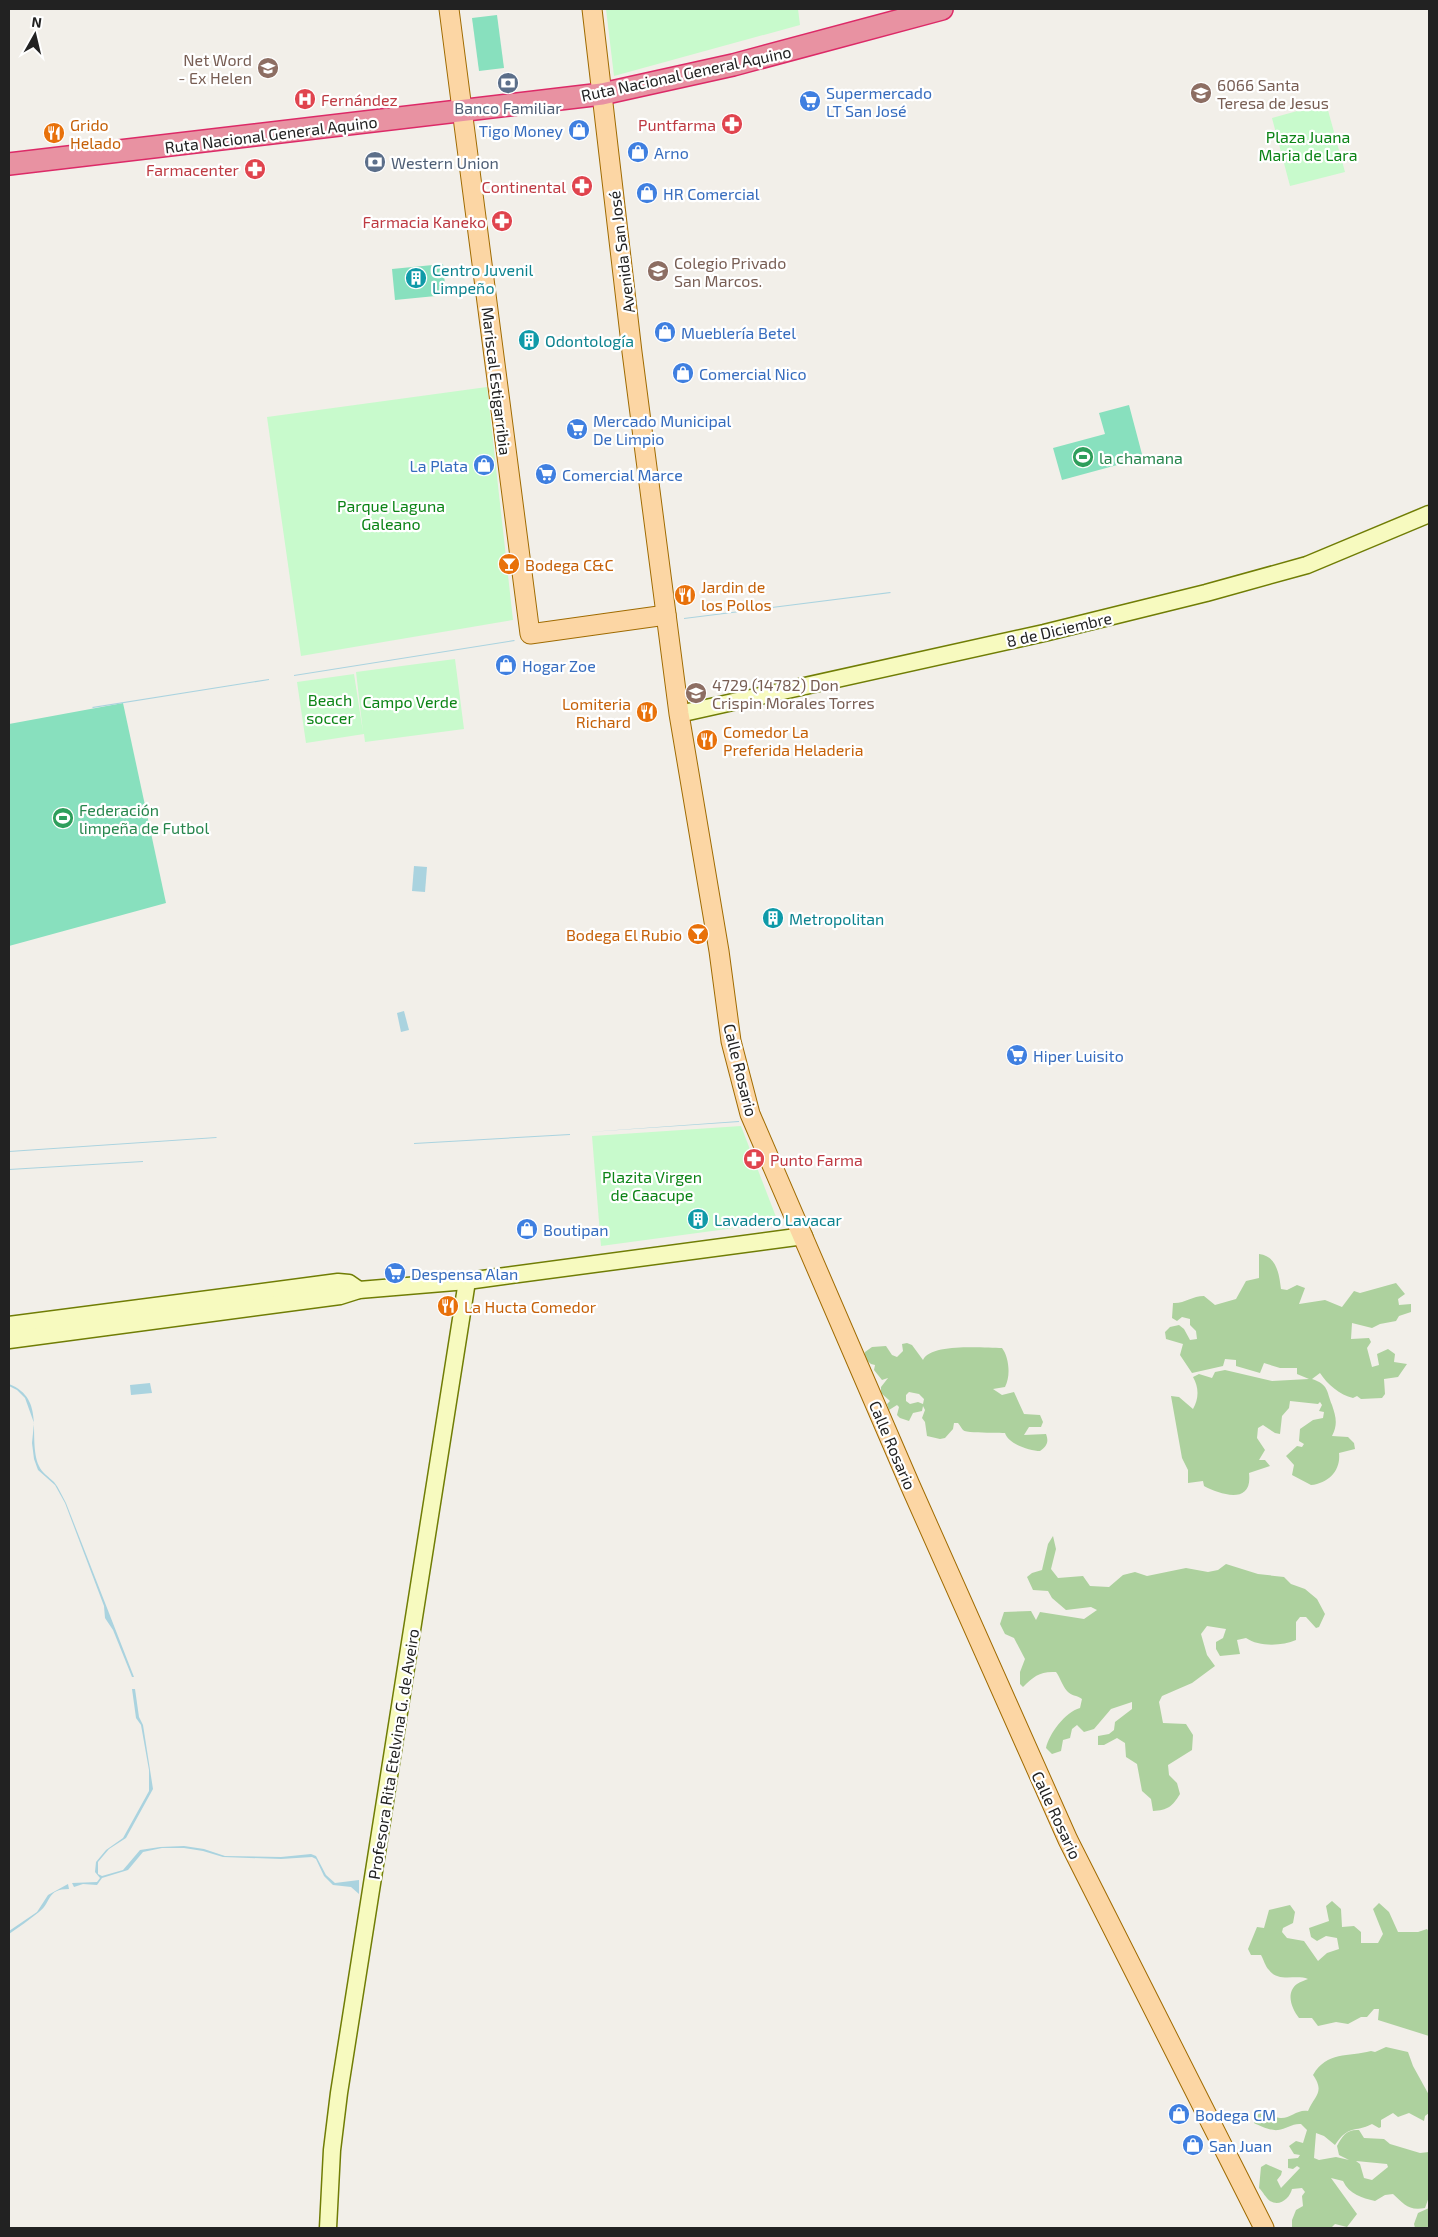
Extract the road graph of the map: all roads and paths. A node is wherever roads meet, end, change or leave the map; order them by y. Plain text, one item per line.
1 (449, 9) edge
2 (592, 9) edge
3 (942, 9) edge
4 (602, 94) junction
5 (463, 111) junction
6 (9, 164) edge
7 (1429, 514) edge
8 (666, 615) junction
9 (679, 714) junction
10 (804, 1236) junction
11 (467, 1281) junction
12 (359, 1290) junction
13 (9, 1325) edge
14 (9, 1340) edge
15 (328, 2228) edge
16 (1264, 2228) edge

1 - 5 main road, Mariscal Estigarribia
2 - 4 main road, Avenida San José
3 - 4 highway, Ruta Nacional General Aquino
4 - 5 highway, Ruta Nacional General Aquino
4 - 8 main road, Avenida San José
5 - 6 highway, Ruta Nacional General Aquino
5 - 8 main road, Mariscal Estigarribia
7 - 9 street, 8 de Diciembre
8 - 9 main road, Calle Rosario
9 - 10 main road, Calle Rosario
10 - 11 street
10 - 16 main road, Calle Rosario
11 - 12 street
11 - 15 street, Profesora Rita Etelvina G. de Aveiro
12 - 13 street
12 - 14 street

